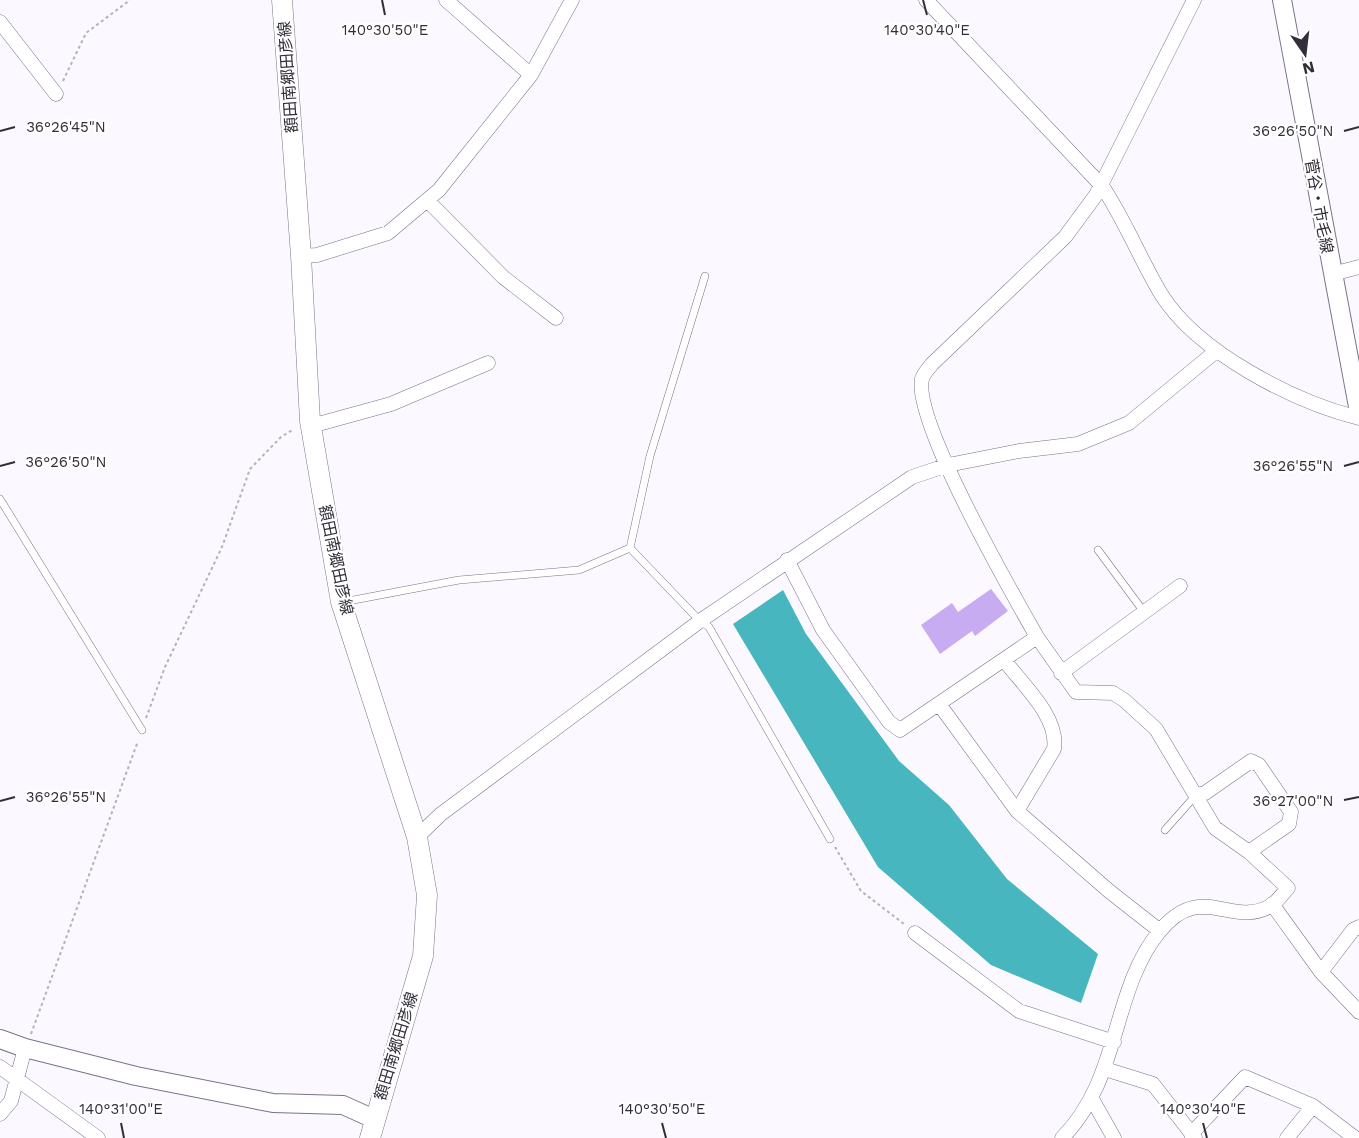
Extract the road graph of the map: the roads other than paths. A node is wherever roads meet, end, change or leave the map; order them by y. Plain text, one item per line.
1 (282, 0) edge
2 (446, 0) edge
3 (572, 0) edge
4 (926, 0) edge
5 (1194, 0) edge
6 (1282, 0) edge
7 (0, 22) edge
8 (531, 75) junction
9 (56, 94) road end
10 (1102, 186) junction
11 (427, 200) junction
12 (301, 256) junction
13 (1359, 267) edge
14 (1332, 274) junction
15 (705, 276) dead end
16 (556, 318) dead end
17 (1215, 352) junction
18 (488, 363) dead end
19 (1359, 412) edge
20 (1359, 418) edge
21 (311, 426) junction
22 (948, 465) junction
23 (0, 499) edge
24 (630, 548) junction
25 (1098, 550) dead end
26 (787, 560) junction
27 (1180, 586) dead end
28 (341, 602) junction
29 (1144, 612) junction
30 (700, 621) junction
31 (1036, 637) junction
32 (1004, 660) junction
33 (1061, 673) junction
34 (939, 704) junction
35 (142, 730) dead end
36 (1196, 795) junction
37 (1017, 811) junction
38 (1165, 830) dead end
39 (417, 837) junction
40 (830, 839) road end
41 (1249, 852) junction
42 (1272, 904) junction
43 (1359, 927) edge
44 (1160, 931) junction
45 (915, 933) road end
46 (1321, 972) junction
47 (1359, 1012) edge
48 (0, 1039) edge
49 (1114, 1042) junction
50 (25, 1048) junction
51 (0, 1067) edge
52 (1105, 1069) junction
53 (16, 1080) junction
54 (1092, 1099) junction
55 (1313, 1106) junction
56 (0, 1114) edge
57 (372, 1129) edge
58 (1193, 1136) edge
59 (98, 1138) edge
60 (1062, 1138) edge
61 (1114, 1138) edge
62 (1287, 1138) edge
63 (1355, 1138) edge

1 - 12 main road, 額田南郷田彦線
2 - 8 street
3 - 8 street
4 - 10 street
5 - 10 street
6 - 14 street, 菅谷・市毛線
7 - 9 street
8 - 11 street
10 - 17 street
10 - 22 street
11 - 12 street
11 - 16 street
12 - 21 main road, 額田南郷田彦線
13 - 14 street
14 - 19 street, 菅谷・市毛線
15 - 24 lane
17 - 20 street
17 - 22 street
18 - 21 street
21 - 28 main road, 額田南郷田彦線
22 - 26 street
22 - 31 street
23 - 35 lane
24 - 28 lane
24 - 30 lane
25 - 29 lane
26 - 30 street
26 - 34 street
27 - 29 street
28 - 39 main road, 額田南郷田彦線
29 - 33 street
30 - 39 street
30 - 40 lane
31 - 32 street
31 - 33 street
32 - 34 street
32 - 37 street
33 - 36 street
34 - 37 street
36 - 38 lane
36 - 41 street
36 - 41 street
37 - 44 street
39 - 57 main road, 額田南郷田彦線
41 - 42 street
42 - 44 street
42 - 46 street
43 - 46 street
44 - 49 street
45 - 49 street
46 - 47 street
48 - 50 street
49 - 52 street
50 - 53 street
50 - 57 street
51 - 53 street
52 - 54 street
52 - 58 street
53 - 56 street
53 - 59 street
54 - 60 street
54 - 61 street
55 - 58 street
55 - 62 street
55 - 63 street

